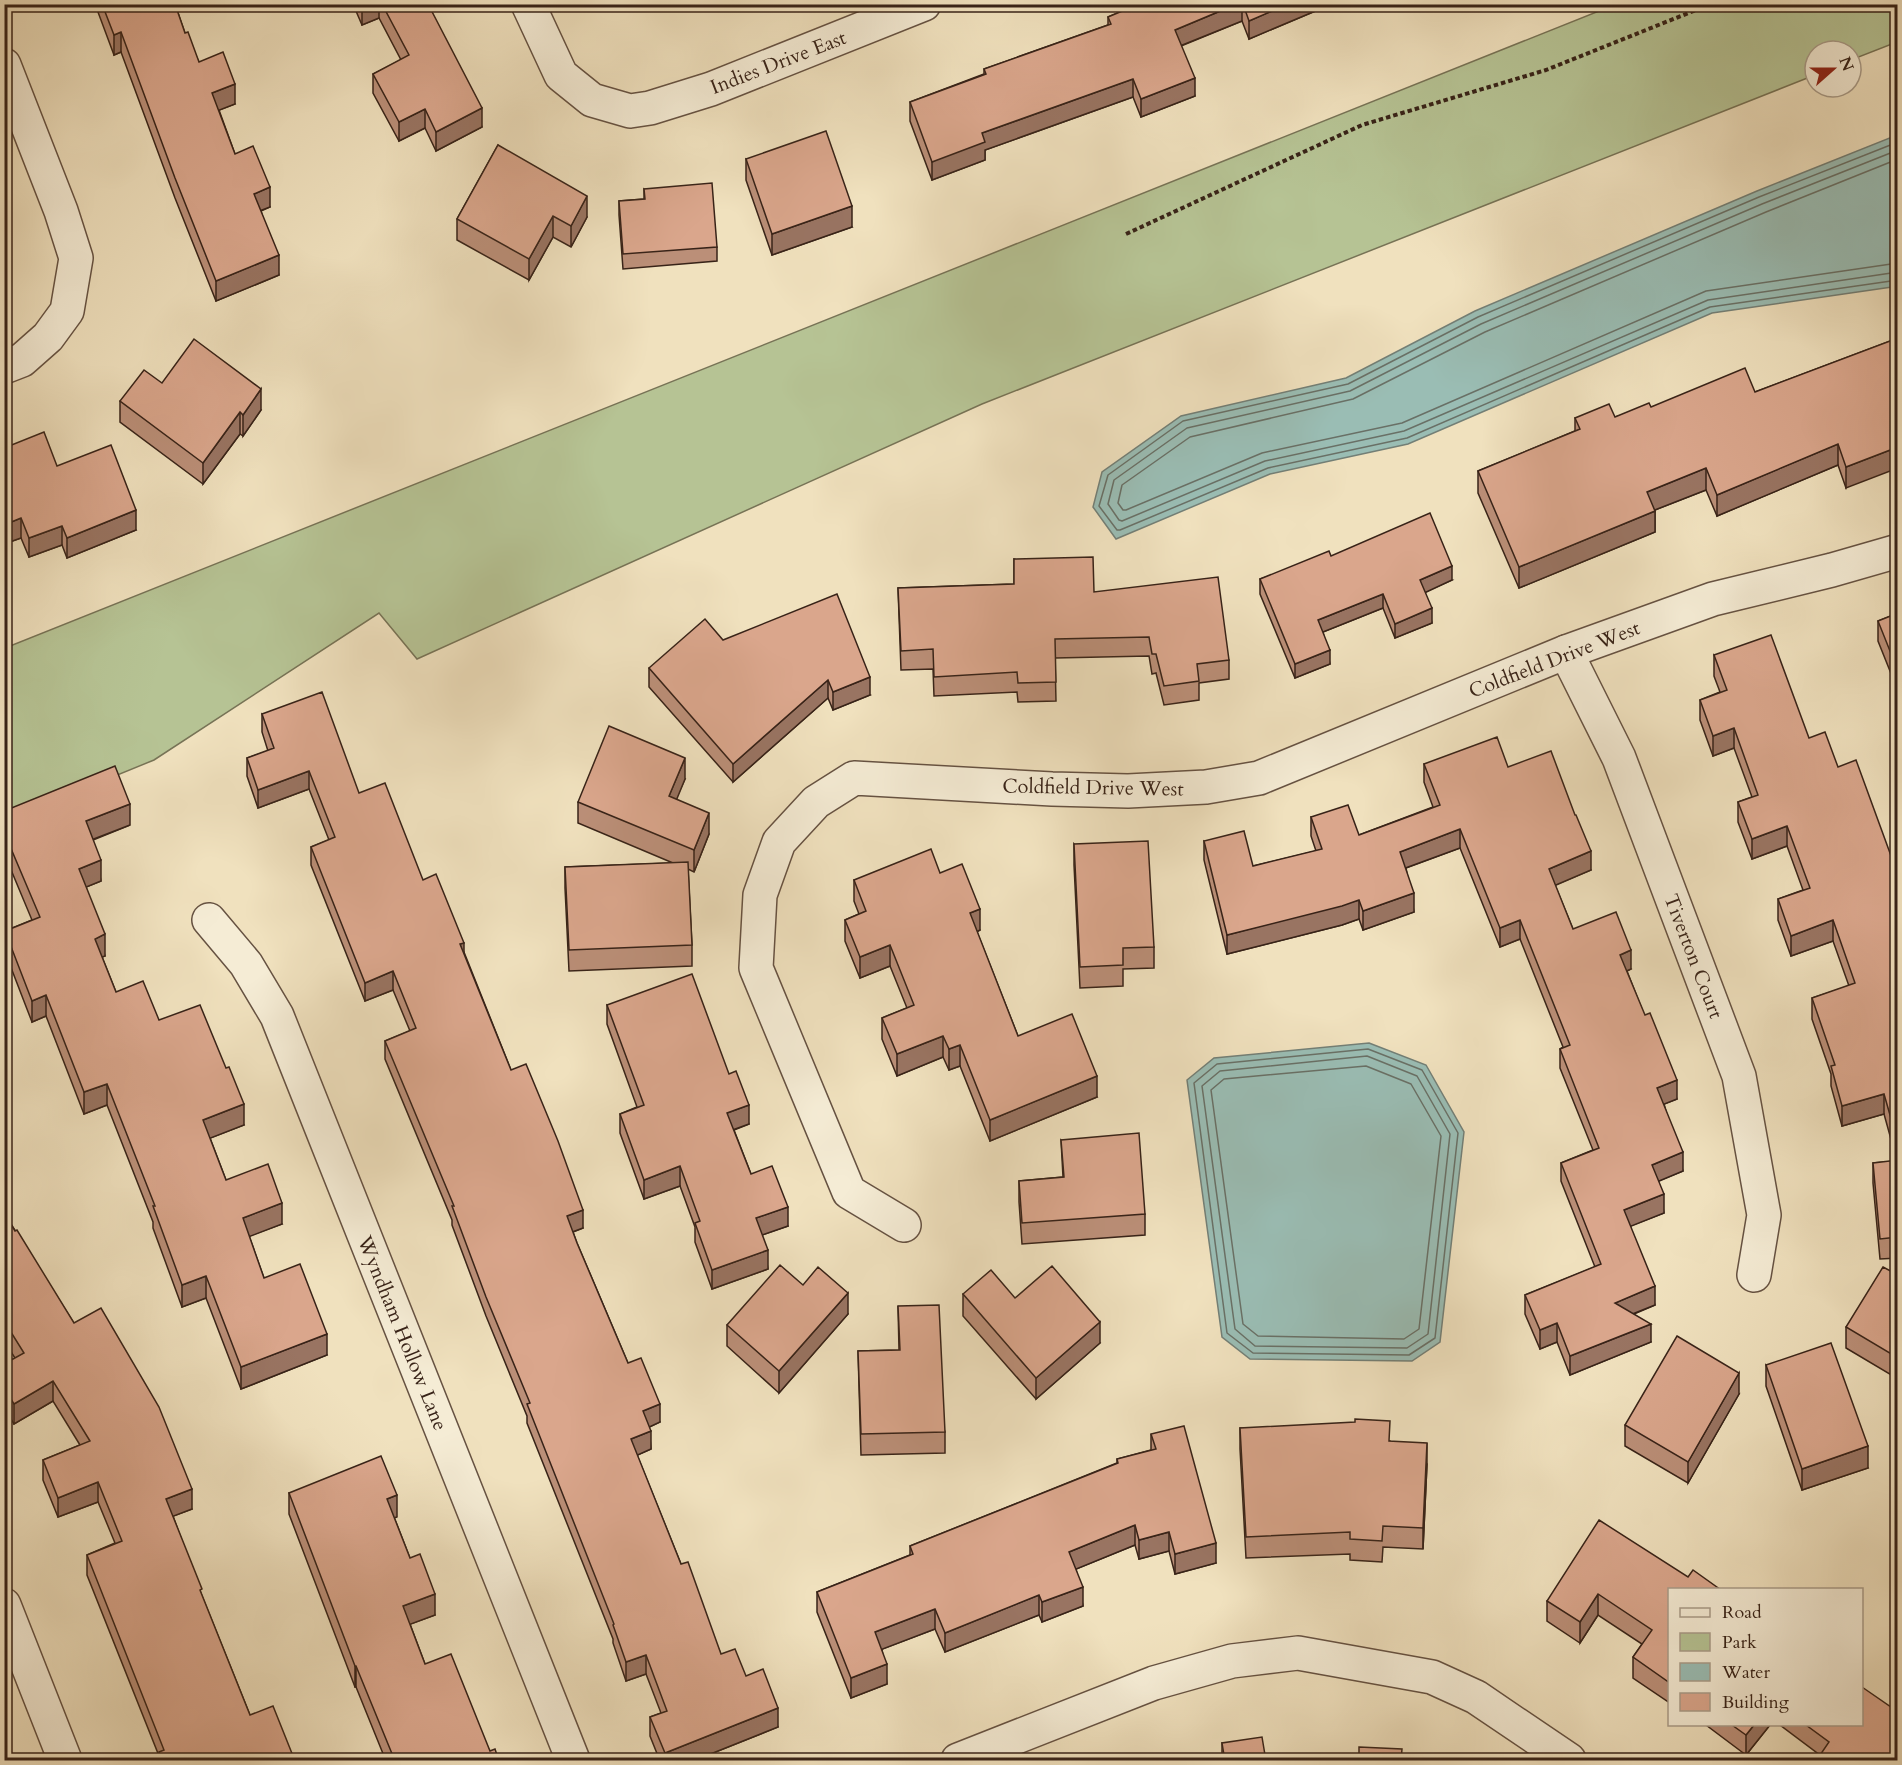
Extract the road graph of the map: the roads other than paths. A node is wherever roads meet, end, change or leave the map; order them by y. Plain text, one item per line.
1 (528, 4) edge
2 (924, 4) edge
3 (4, 65) edge
4 (4, 367) edge
5 (1898, 551) edge
6 (1566, 652) junction
7 (209, 920) dead end
8 (904, 1225) dead end
9 (1754, 1275) dead end
10 (4, 1605) edge
11 (65, 1761) edge
12 (573, 1761) edge
13 (958, 1761) edge
14 (1569, 1761) edge

1 - 2 street, Indies Drive East
3 - 4 street
5 - 6 street, Coldfield Drive West
6 - 8 street, Coldfield Drive West
6 - 9 street, Tiverton Court
7 - 12 street, Wyndham Hollow Lane
10 - 11 street
13 - 14 street

